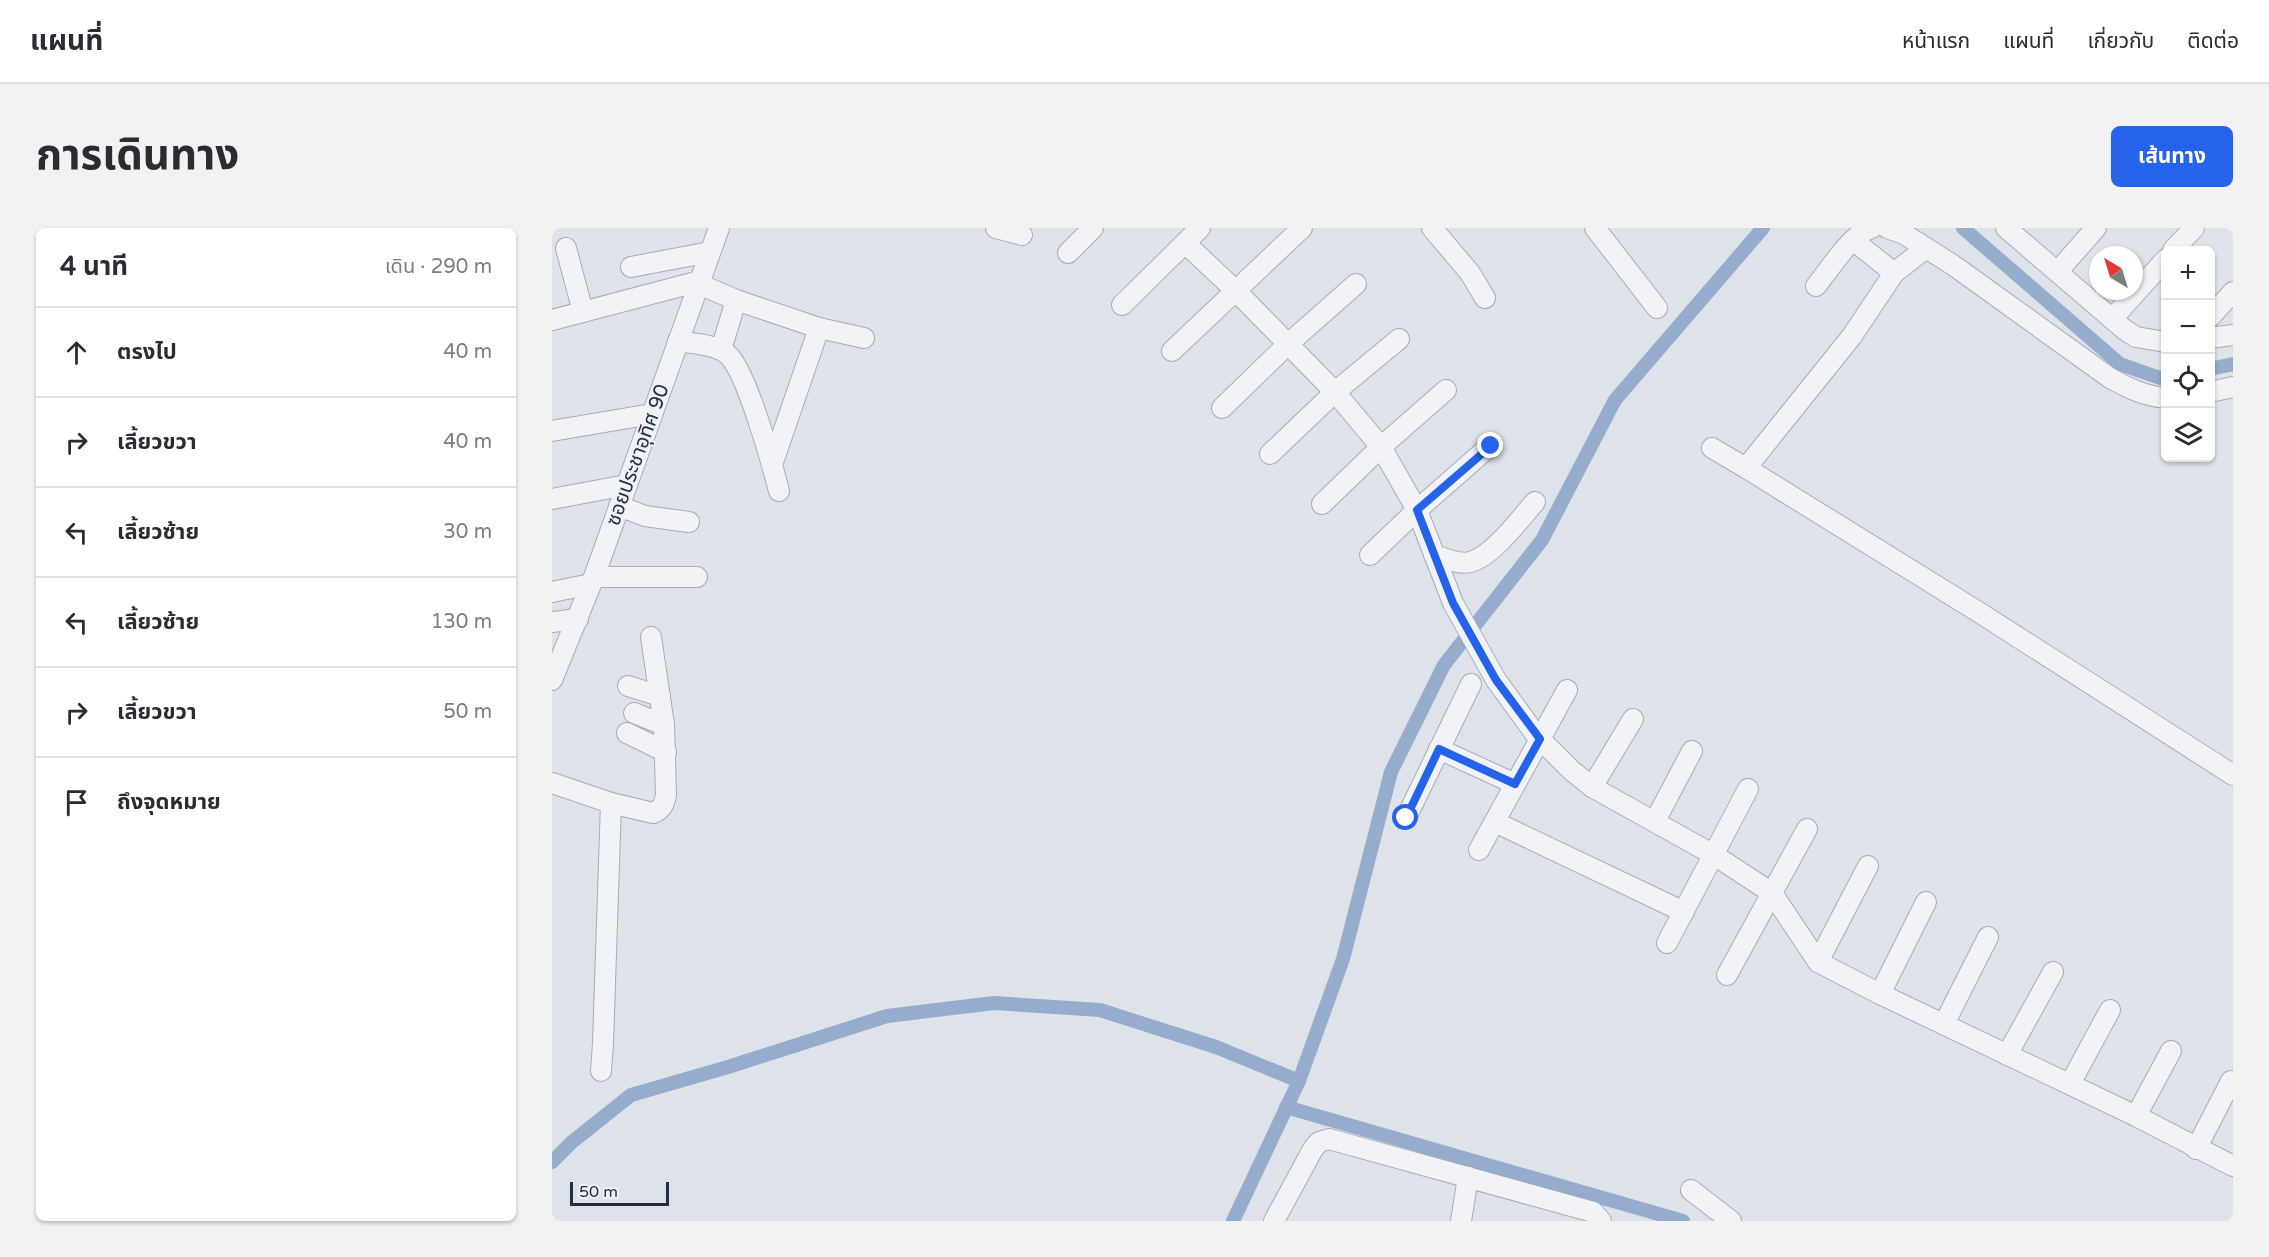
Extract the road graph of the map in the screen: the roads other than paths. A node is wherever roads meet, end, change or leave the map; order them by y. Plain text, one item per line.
1 (719, 228) edge
2 (996, 228) edge
3 (1094, 228) edge
4 (1200, 228) edge
5 (1302, 228) edge
6 (1432, 228) edge
7 (1595, 228) edge
8 (1887, 228) edge
9 (2006, 228) edge
10 (2096, 228) edge
11 (2194, 228) edge
12 (1863, 232) edge
13 (1022, 235) dead end
14 (1185, 243) junction
15 (2178, 246) edge
16 (566, 248) dead end
17 (1926, 248) junction
18 (710, 252) junction
19 (1068, 253) dead end
20 (667, 260) junction
21 (2161, 265) edge
22 (631, 267) dead end
23 (2058, 271) junction
24 (1894, 273) junction
25 (699, 283) junction
26 (1356, 284) dead end
27 (1816, 286) dead end
28 (672, 288) junction
29 (1236, 291) junction
30 (2233, 292) edge
31 (1485, 298) dead end
32 (736, 300) junction
33 (1122, 305) dead end
34 (1658, 308) dead end
35 (583, 312) junction
36 (2215, 312) edge
37 (2112, 319) junction
38 (552, 320) edge
39 (819, 328) junction
40 (2233, 335) edge
41 (2215, 337) edge
42 (864, 338) dead end
43 (1399, 339) dead end
44 (2161, 341) edge
45 (678, 342) junction
46 (1288, 344) junction
47 (721, 350) junction
48 (1172, 351) dead end
49 (2233, 387) edge
50 (1446, 390) dead end
51 (2215, 391) edge
52 (1335, 392) junction
53 (2161, 397) edge
54 (1222, 408) dead end
55 (652, 414) junction
56 (552, 431) edge
57 (1491, 446) dead end
58 (1382, 447) junction
59 (1712, 448) dead end
60 (1270, 454) dead end
61 (772, 465) junction
62 (1746, 468) junction
63 (627, 485) junction
64 (779, 491) dead end
65 (552, 499) edge
66 (1535, 502) dead end
67 (1322, 504) dead end
68 (619, 506) junction
69 (1417, 510) junction
70 (689, 522) dead end
71 (1370, 555) dead end
72 (1434, 555) junction
73 (697, 577) dead end
74 (593, 580) junction
75 (552, 592) edge
76 (578, 619) junction
77 (552, 622) edge
78 (651, 637) dead end
79 (552, 680) edge
80 (1471, 684) dead end
81 (628, 686) dead end
82 (1567, 690) dead end
83 (660, 696) junction
84 (634, 713) dead end
85 (1633, 719) dead end
86 (664, 725) junction
87 (627, 732) dead end
88 (1540, 739) junction
89 (1439, 749) junction
90 (1692, 751) dead end
91 (666, 752) junction
92 (2233, 775) edge
93 (552, 783) edge
94 (1515, 784) junction
95 (1593, 787) junction
96 (1748, 789) dead end
97 (611, 803) junction
98 (1406, 818) dead end
99 (1655, 821) junction
100 (1495, 822) junction
101 (1807, 829) dead end
102 (1479, 850) dead end
103 (1714, 855) junction
104 (1868, 866) dead end
105 (1772, 893) junction
106 (1926, 902) dead end
107 (1684, 912) junction
108 (1988, 937) dead end
109 (1667, 943) dead end
110 (1818, 962) junction
111 (2053, 972) dead end
112 (1727, 975) dead end
113 (1880, 994) junction
114 (2110, 1010) dead end
115 (1944, 1024) junction
116 (2171, 1051) dead end
117 (2007, 1055) junction
118 (601, 1071) dead end
119 (2231, 1081) dead end
120 (2070, 1084) junction
121 (2136, 1116) junction
122 (2196, 1149) junction
123 (2233, 1166) edge
124 (1468, 1177) junction
125 (1691, 1190) dead end
126 (1274, 1221) edge
127 (1461, 1221) edge
128 (1601, 1221) edge
129 (1731, 1221) edge

1 - 18 street, ซอยประชาอุทิศ 90
2 - 13 street
3 - 19 street
4 - 14 street
5 - 29 street
6 - 31 street
7 - 34 street
8 - 17 street
9 - 23 street
10 - 23 street
11 - 15 street
12 - 24 street
12 - 27 street
14 - 29 street
14 - 33 street
16 - 35 street
17 - 24 street
17 - 53 street
18 - 20 street
18 - 25 street, ซอยประชาอุทิศ 90
20 - 22 street
20 - 28 street
21 - 37 street
23 - 37 street
24 - 62 street
25 - 28 street
25 - 32 street
25 - 45 street, ซอยประชาอุทิศ 90
26 - 46 street
28 - 35 street
29 - 46 street
29 - 48 street
30 - 36 street
32 - 39 street
32 - 47 street
35 - 38 street
37 - 44 street
39 - 42 street
39 - 61 street
40 - 41 street
43 - 52 street
45 - 47 street
45 - 55 street, ซอยประชาอุทิศ 90
46 - 52 street
46 - 54 street
47 - 61 street
49 - 51 street
50 - 58 street
52 - 58 street
52 - 60 street
55 - 56 street
55 - 63 street, ซอยประชาอุทิศ 90
57 - 69 street
58 - 67 street
58 - 69 street
59 - 62 street
61 - 64 street
62 - 92 street
63 - 65 street
63 - 68 street, ซอยประชาอุทิศ 90
66 - 72 street
68 - 70 street
68 - 74 street, ซอยประชาอุทิศ 90
69 - 71 street
69 - 72 street
72 - 88 street
73 - 74 street
74 - 75 street
74 - 76 street, ซอยประชาอุทิศ 90
76 - 77 street
76 - 79 street, ซอยประชาอุทิศ 90
78 - 83 street
80 - 89 street
81 - 83 street
82 - 88 street
83 - 86 street
84 - 86 street
85 - 95 street
86 - 91 street
87 - 91 street
88 - 94 street
88 - 95 street
89 - 94 street
89 - 98 street
90 - 99 street
91 - 97 street
93 - 97 street
94 - 100 street
95 - 99 street
96 - 103 street
97 - 118 street
99 - 103 street
100 - 102 street
100 - 107 street
101 - 105 street
103 - 105 street
103 - 107 street
104 - 110 street
105 - 110 street
105 - 112 street
106 - 113 street
107 - 109 street
108 - 115 street
110 - 113 street
111 - 117 street
113 - 115 street
114 - 120 street
115 - 117 street
116 - 121 street
117 - 120 street
119 - 122 street
120 - 121 street
121 - 122 street
122 - 123 street
124 - 126 street
124 - 127 street
124 - 128 street
125 - 129 street

